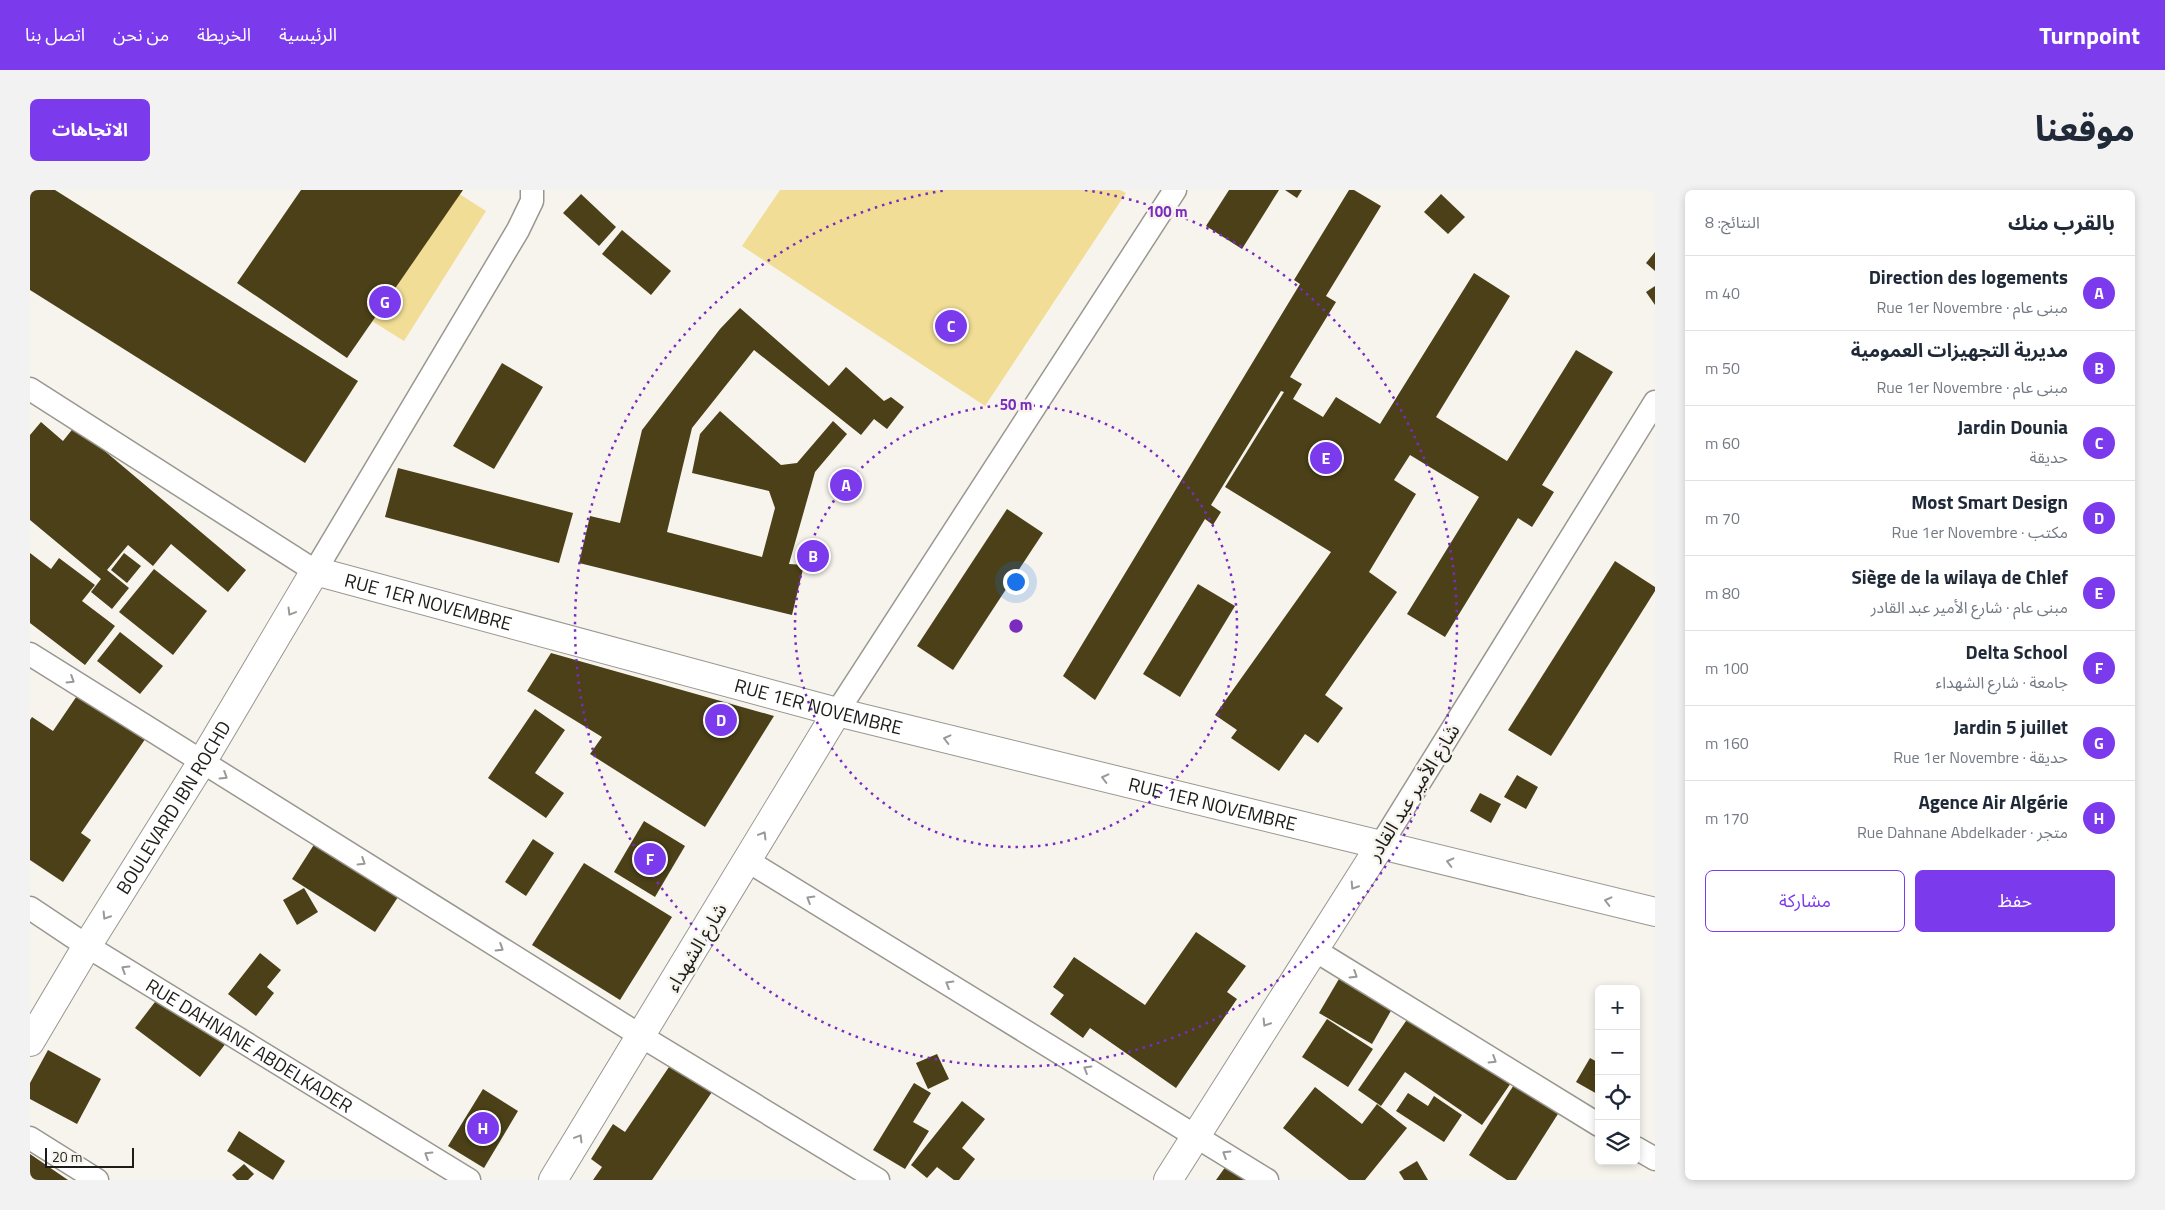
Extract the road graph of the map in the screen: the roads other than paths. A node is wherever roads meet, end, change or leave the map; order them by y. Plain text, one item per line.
1 (532, 190) edge
2 (1175, 190) edge
3 (30, 389) edge
4 (1655, 402) edge
5 (315, 570) junction
6 (30, 654) edge
7 (837, 712) junction
8 (202, 762) junction
9 (1380, 846) junction
10 (748, 861) junction
11 (30, 908) edge
12 (1655, 912) edge
13 (87, 946) junction
14 (1313, 949) junction
15 (641, 1036) junction
16 (30, 1042) edge
17 (1595, 1123) edge
18 (1196, 1136) junction
19 (30, 1138) edge
20 (1640, 1151) edge
21 (1655, 1160) edge
22 (97, 1180) edge
23 (469, 1180) edge
24 (553, 1180) edge
25 (878, 1180) edge
26 (1168, 1180) edge
27 (1267, 1180) edge

1 - 5 street
2 - 7 street
3 - 5 street, RUE 1ER NOVEMBRE
4 - 9 street, شارع الأمير عبد القادر
5 - 7 street, RUE 1ER NOVEMBRE
5 -> 8 street, BOULEVARD IBN ROCHD
6 -> 8 street
9 -> 7 street, RUE 1ER NOVEMBRE
10 -> 7 street, شارع الشهداء
8 -> 13 street, BOULEVARD IBN ROCHD
8 -> 15 street
12 -> 9 street, RUE 1ER NOVEMBRE
9 -> 14 street, شارع الأمير عبد القادر
10 - 15 street, شارع الشهداء
18 -> 10 street
11 - 13 street, RUE DAHNANE ABDELKADER
13 - 16 street, BOULEVARD IBN ROCHD
23 -> 13 street, RUE DAHNANE ABDELKADER
14 -> 17 street
14 -> 18 street, شارع الأمير عبد القادر
24 -> 15 street, شارع الشهداء
15 - 25 street
18 - 26 street, شارع الأمير عبد القادر
27 -> 18 street
19 - 22 street
20 - 21 street

